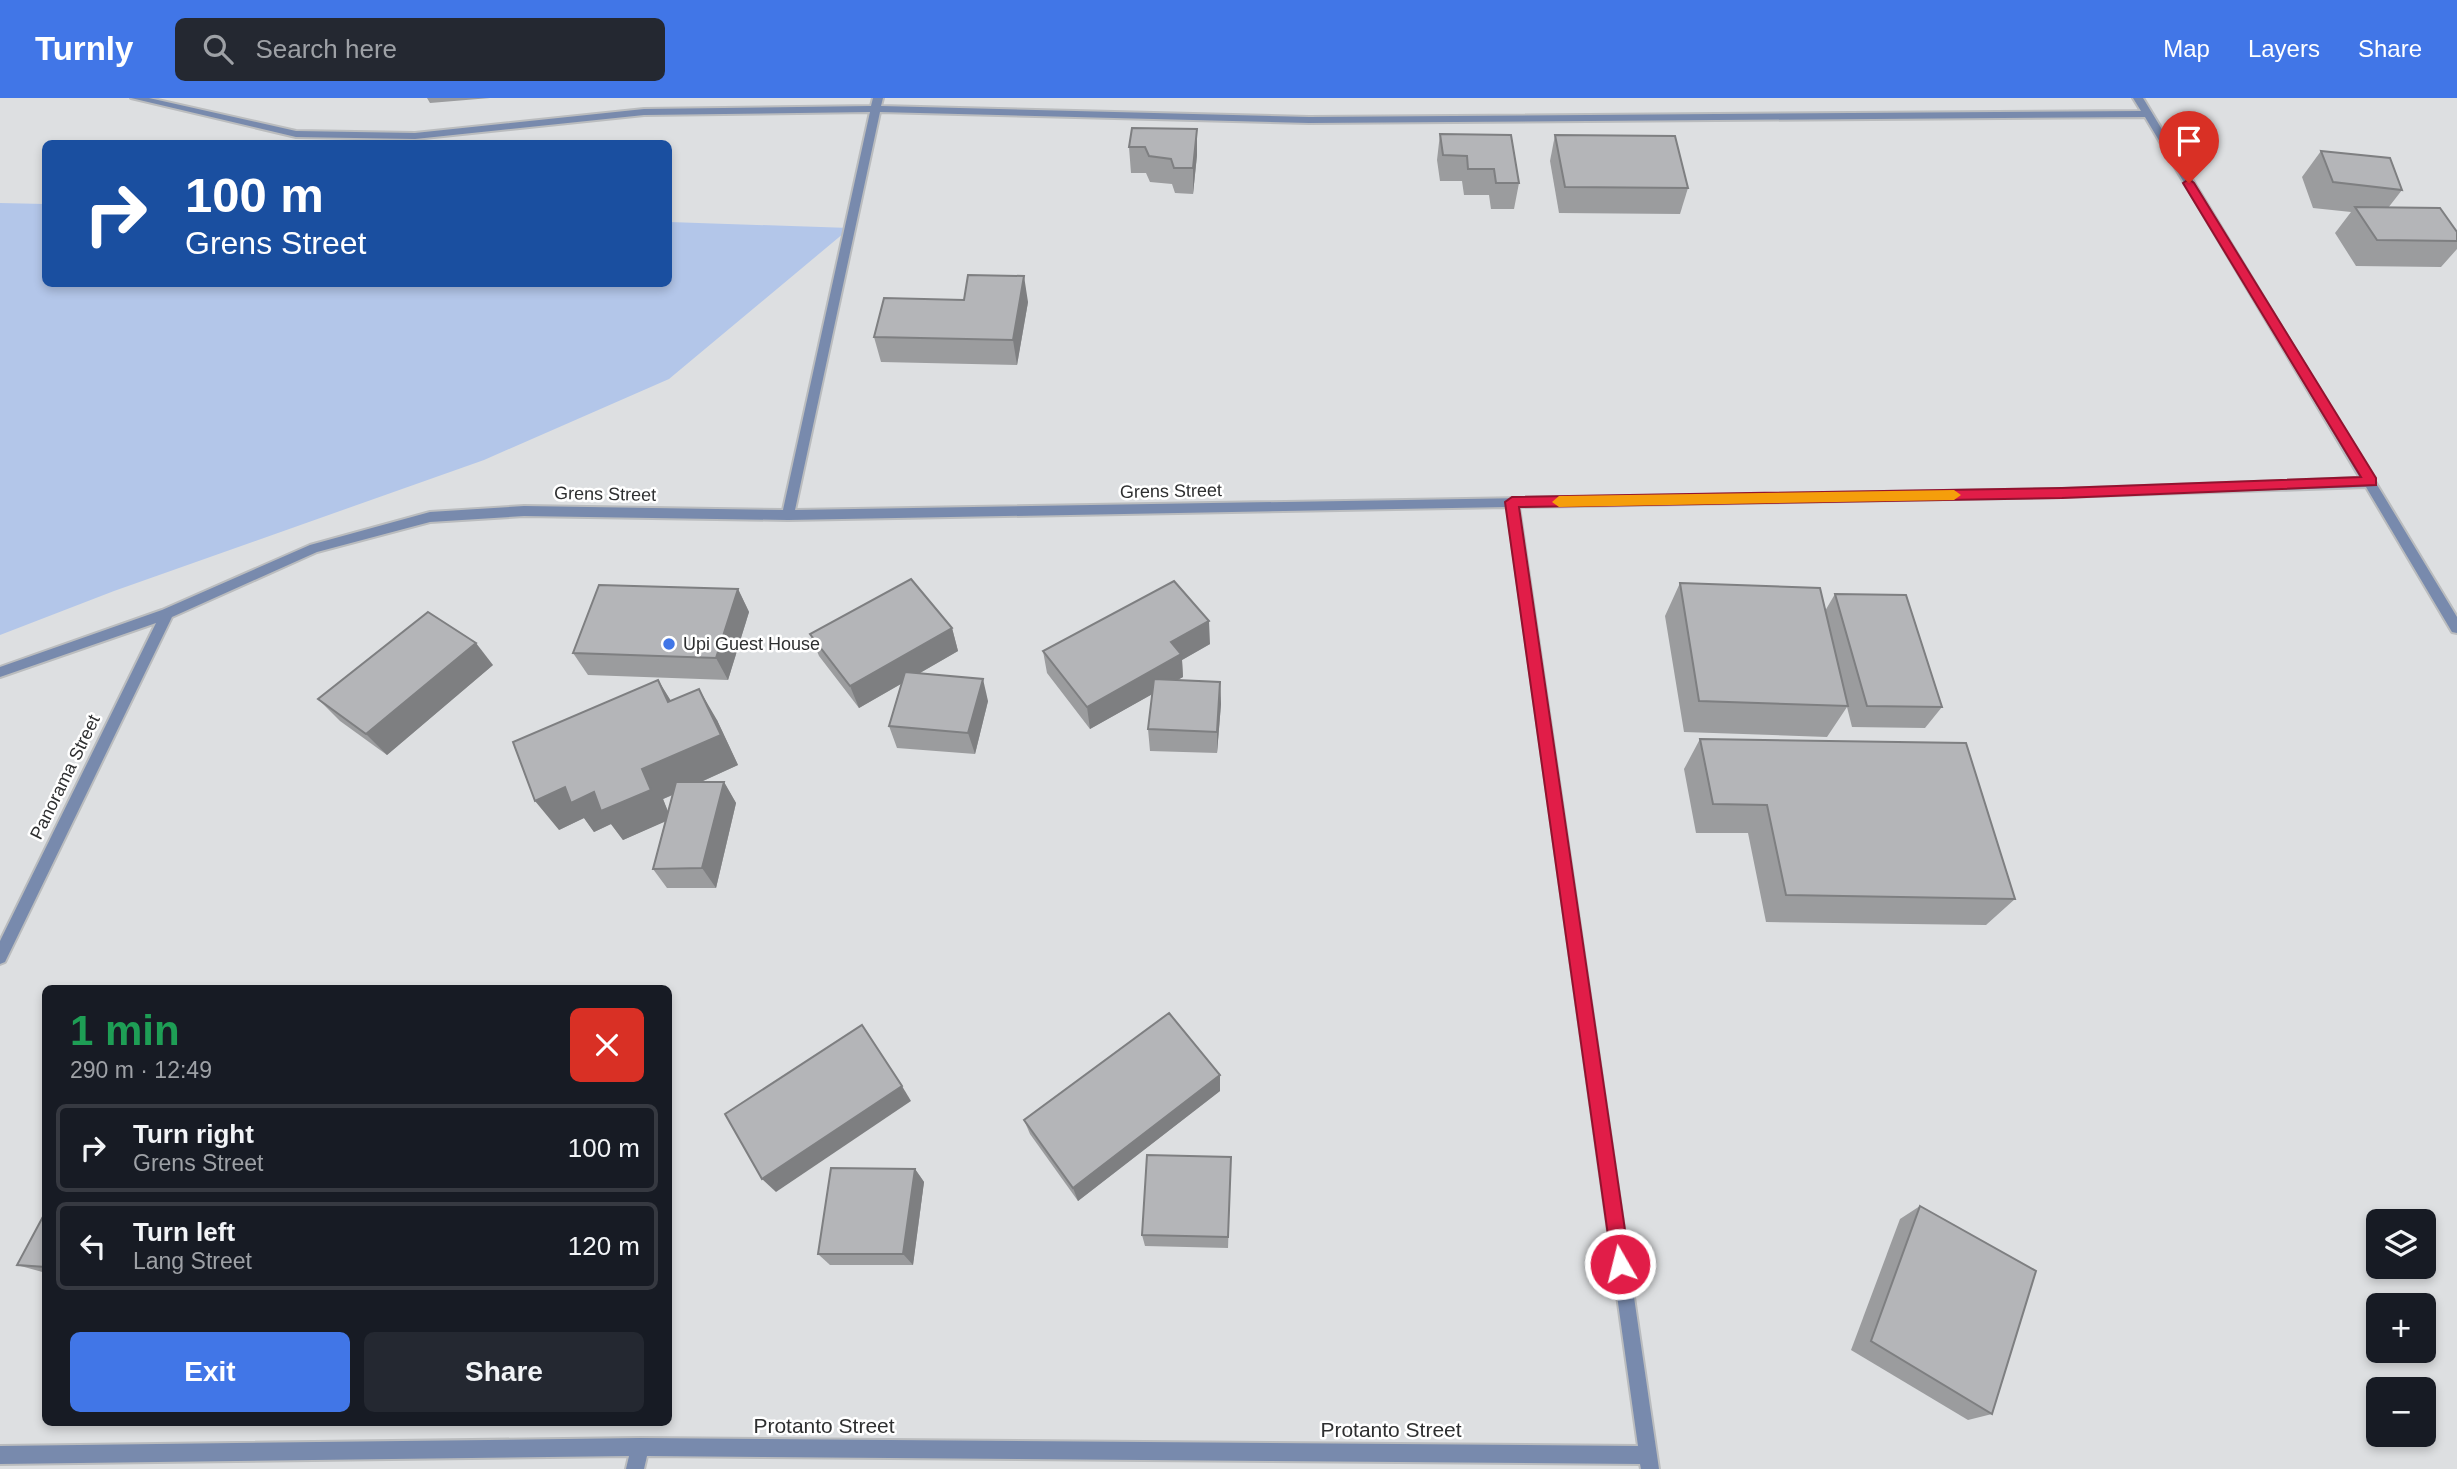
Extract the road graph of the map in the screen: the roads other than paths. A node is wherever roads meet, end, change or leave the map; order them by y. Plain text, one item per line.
1 (136, 98) edge
2 (2138, 98) edge
3 (877, 103) edge
4 (2147, 114) junction
5 (2371, 482) junction
6 (1512, 502) junction
7 (788, 515) junction
8 (167, 614) junction
9 (2457, 628) edge
10 (0, 672) edge
11 (0, 957) edge
12 (640, 1447) junction
13 (0, 1455) edge
14 (1649, 1462) edge
15 (635, 1469) edge

1 - 3 street
2 - 4 street
3 - 4 street
3 - 7 street
4 - 5 street
5 - 6 street, Grens Street
5 - 9 street
6 - 7 street, Grens Street
6 - 14 street
7 - 8 street, Grens Street
8 - 10 street, Grens Street
8 - 11 street, Panorama Street
12 - 13 street, Protanto Street
12 - 14 street, Protanto Street
12 - 15 street

